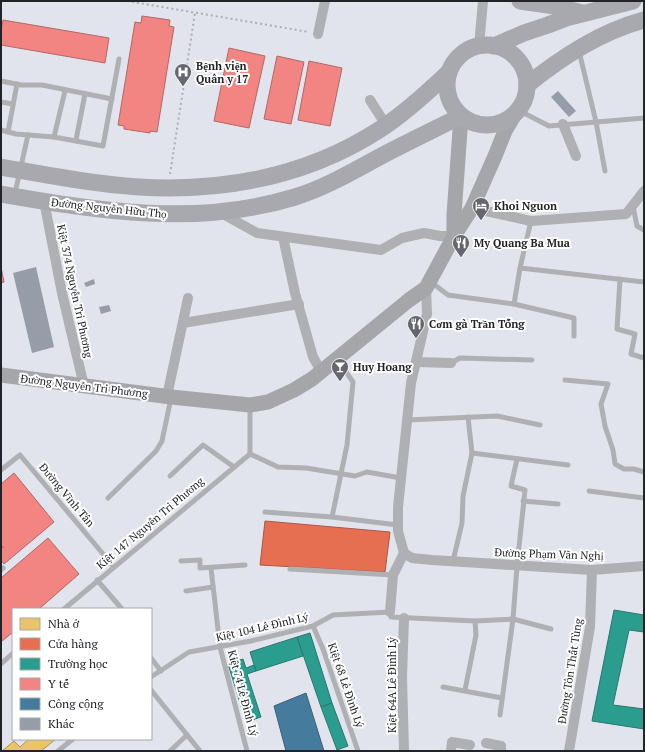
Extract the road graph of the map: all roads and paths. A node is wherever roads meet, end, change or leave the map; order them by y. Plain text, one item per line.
1 (127, 1) edge
2 (325, 1) edge
3 (483, 1) edge
4 (520, 1) edge
5 (633, 1) edge
6 (195, 13) junction
7 (584, 13) junction
8 (644, 20) edge
9 (318, 34) joint
10 (487, 46) junction
11 (578, 48) junction
12 (119, 58) dead end
13 (449, 72) junction
14 (1, 81) edge
15 (17, 84) junction
16 (527, 85) junction
17 (65, 91) junction
18 (85, 94) junction
19 (112, 99) junction
20 (370, 100) dead end
21 (1, 102) edge
22 (13, 104) junction
23 (516, 112) junction
24 (460, 116) junction
25 (644, 118) edge
26 (596, 122) junction
27 (563, 124) junction
28 (386, 125) junction
29 (1, 130) edge
30 (8, 132) junction
31 (28, 135) junction
32 (54, 137) junction
33 (76, 140) junction
34 (576, 156) dead end
35 (1, 168) edge
36 (20, 171) junction
37 (605, 171) dead end
38 (168, 187) junction
39 (644, 190) edge
40 (8, 195) edge
41 (44, 202) junction
42 (633, 205) junction
43 (472, 208) junction
44 (220, 212) junction
45 (530, 221) junction
46 (644, 230) edge
47 (454, 236) junction
48 (283, 237) junction
49 (520, 268) junction
50 (620, 278) junction
51 (644, 282) edge
52 (428, 285) junction
53 (188, 298) dead end
54 (298, 304) junction
55 (514, 304) junction
56 (183, 323) junction
57 (574, 336) dead end
58 (644, 358) edge
59 (337, 359) junction
60 (532, 360) dead end
61 (416, 362) junction
62 (450, 363) joint
63 (321, 371) junction
64 (1, 375) edge
65 (565, 380) dead end
66 (84, 386) junction
67 (169, 397) junction
68 (250, 405) junction
69 (468, 417) junction
70 (407, 420) junction
71 (540, 425) dead end
72 (472, 453) junction
73 (250, 454) junction
74 (517, 459) junction
75 (568, 465) dead end
76 (234, 467) junction
77 (1, 470) edge
78 (644, 472) edge
79 (342, 474) junction
80 (170, 476) dead end
81 (401, 478) junction
82 (589, 491) dead end
83 (108, 498) dead end
84 (644, 498) edge
85 (523, 501) junction
86 (558, 504) dead end
87 (265, 512) dead end
88 (332, 517) junction
89 (398, 525) junction
90 (404, 553) junction
91 (181, 561) dead end
92 (453, 561) junction
93 (245, 565) dead end
94 (516, 566) junction
95 (644, 566) edge
96 (114, 567) junction
97 (211, 568) junction
98 (290, 569) dead end
99 (592, 570) junction
100 (393, 575) junction
101 (98, 580) junction
102 (214, 587) junction
103 (186, 591) dead end
104 (65, 608) edge
105 (121, 608) edge
106 (390, 612) junction
107 (404, 618) junction
108 (513, 619) junction
109 (475, 621) junction
110 (313, 626) junction
111 (551, 629) dead end
112 (220, 647) junction
113 (12, 654) edge
114 (152, 659) edge
115 (1, 664) edge
116 (161, 671) junction
117 (152, 676) edge
118 (443, 687) dead end
119 (465, 690) junction
120 (152, 691) edge
121 (502, 698) junction
122 (500, 714) dead end
123 (187, 735) junction
124 (71, 740) edge
125 (486, 742) dead end
126 (470, 744) dead end
127 (58, 751) edge
128 (170, 751) edge
129 (200, 751) edge
130 (247, 751) edge
131 (358, 751) edge
132 (404, 751) edge
133 (451, 751) edge
134 (501, 751) edge
135 (569, 751) edge

1 - 6 path
2 - 9 street
3 - 10 street
4 - 7 main road
5 - 7 main road
6 - 9 path
6 - 38 path
7 - 10 main road
8 - 11 main road
10 - 13 main road
10 - 16 main road
11 - 16 main road
11 - 26 lane
12 - 19 lane
13 - 24 main road
13 - 28 main road
14 - 15 lane
15 - 17 lane
15 - 22 lane
16 - 23 main road
17 - 18 lane
17 - 32 lane
18 - 19 lane
18 - 33 lane
19 - 33 lane
20 - 28 street
21 - 22 lane
22 - 30 lane
23 - 24 main road
23 - 27 lane
23 - 43 street, Đường Nguyễn Tri Phương
24 - 44 main road, Đường Nguyễn Hữu Thọ
24 - 47 street, Đường Nguyễn Tri Phương
25 - 26 lane
26 - 27 lane
26 - 37 lane
27 - 34 street
28 - 38 main road
29 - 30 lane
30 - 31 lane
31 - 32 lane
31 - 36 lane
32 - 33 lane
35 - 36 main road
36 - 38 main road
36 - 40 lane
39 - 42 street
40 - 41 main road, Đường Nguyễn Hữu Thọ
41 - 44 main road, Đường Nguyễn Hữu Thọ
41 - 66 street, Kiệt 374 Nguyễn Tri Phương
42 - 45 street
42 - 46 lane
43 - 45 street
43 - 47 street, Đường Nguyễn Tri Phương
44 - 48 street
45 - 49 lane
47 - 48 street
47 - 52 street, Đường Nguyễn Tri Phương
48 - 54 street
49 - 50 lane
49 - 55 lane
50 - 51 lane
50 - 58 lane
52 - 55 lane
52 - 59 street, Đường Nguyễn Tri Phương
52 - 61 street
53 - 56 street
54 - 56 street
54 - 63 street
55 - 57 lane
56 - 67 street
59 - 63 street, Đường Nguyễn Tri Phương
59 - 79 lane
60 - 62 lane
61 - 62 street
61 - 70 street
63 - 68 street, Đường Nguyễn Tri Phương
64 - 66 street, Đường Nguyễn Tri Phương
65 - 78 lane
66 - 67 street, Đường Nguyễn Tri Phương
67 - 68 street, Đường Nguyễn Tri Phương
67 - 83 lane
68 - 73 lane
69 - 70 lane
69 - 71 lane
69 - 72 lane
70 - 81 street
72 - 74 lane
72 - 92 lane
73 - 76 lane, Kiệt 147 Nguyễn Tri Phương
73 - 79 lane
74 - 75 lane
74 - 85 lane
76 - 80 lane
76 - 96 lane, Kiệt 147 Nguyễn Tri Phương
77 - 96 lane, Đường Vĩnh Tân
79 - 81 lane
79 - 88 lane
81 - 89 street
82 - 84 lane
85 - 86 lane
85 - 94 lane
87 - 88 lane
88 - 89 lane
89 - 90 street
90 - 92 street, Đường Phạm Văn Nghị
90 - 100 street
91 - 97 lane
92 - 94 street, Đường Phạm Văn Nghị
93 - 97 lane
94 - 99 street, Đường Phạm Văn Nghị
94 - 108 lane
95 - 99 street, Đường Phạm Văn Nghị
96 - 101 lane, Kiệt 147 Nguyễn Tri Phương
97 - 102 lane, Kiệt 74 Lê Đình Lý
98 - 100 lane
99 - 135 street, Đường Tôn Thất Tùng
100 - 106 street
101 - 104 lane, Kiệt 147 Nguyễn Tri Phương
101 - 105 lane
102 - 103 lane
102 - 112 lane, Kiệt 74 Lê Đình Lý
106 - 107 lane, Kiệt 104 Lê Đình Lý
106 - 110 lane, Kiệt 104 Lê Đình Lý
107 - 109 lane, Kiệt 104 Lê Đình Lý
107 - 132 street, Kiệt 64A Lê Đình Lý
108 - 109 lane, Kiệt 104 Lê Đình Lý
108 - 111 lane, Kiệt 104 Lê Đình Lý
108 - 121 lane
109 - 119 lane
110 - 112 lane, Kiệt 104 Lê Đình Lý
110 - 131 lane, Kiệt 68 Lê Đình Lý
112 - 116 lane, Kiệt 104 Lê Đình Lý
112 - 130 lane, Kiệt 74 Lê Đình Lý
113 - 115 lane
114 - 116 lane
116 - 117 lane, Kiệt 104 Lê Đình Lý
118 - 119 lane
119 - 121 lane
120 - 123 lane
121 - 122 lane
123 - 128 lane
123 - 129 lane
124 - 127 lane
125 - 134 street
126 - 133 street

